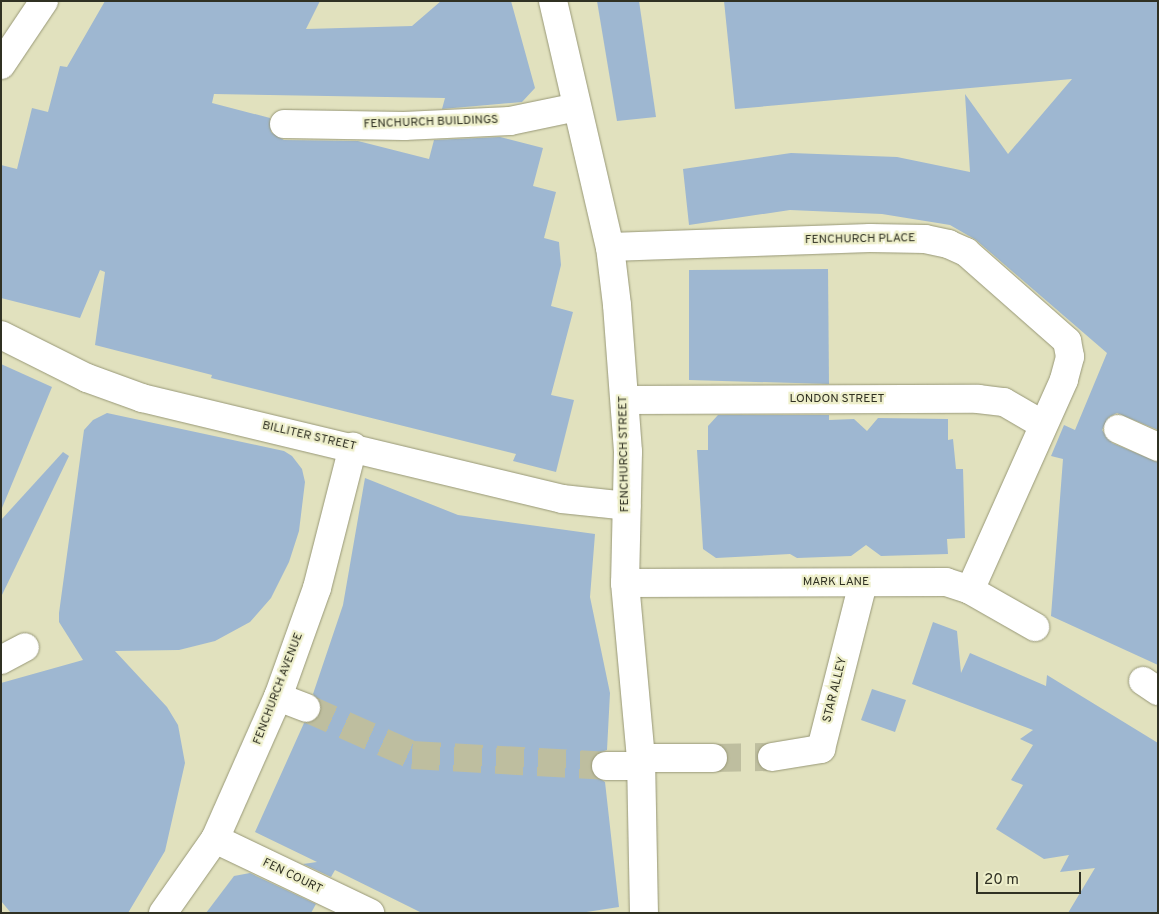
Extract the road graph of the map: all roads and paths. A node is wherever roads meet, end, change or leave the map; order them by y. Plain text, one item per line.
1 (44, 1) edge
2 (553, 1) edge
3 (1, 65) edge
4 (577, 107) junction
5 (284, 124) dead end
6 (610, 247) junction
7 (1, 336) edge
8 (625, 400) junction
9 (1047, 414) junction
10 (1118, 429) dead end
11 (353, 447) junction
12 (1158, 448) edge
13 (627, 506) junction
14 (625, 583) junction
15 (863, 583) junction
16 (970, 590) junction
17 (1035, 627) dead end
18 (25, 647) dead end
19 (1, 660) edge
20 (278, 697) junction
21 (306, 708) tunnel mouth
22 (713, 758) tunnel mouth
23 (772, 758) tunnel mouth
24 (642, 762) junction
25 (606, 766) tunnel mouth
26 (215, 839) junction
27 (163, 913) edge
28 (370, 913) edge
29 (644, 913) edge

1 - 3 street
2 - 4 street, FENCHURCH STREET
4 - 5 street, FENCHURCH BUILDINGS
4 - 6 street, FENCHURCH STREET
6 - 8 street, FENCHURCH STREET
6 - 9 street, FENCHURCH PLACE
7 - 11 street, BILLITER STREET
8 - 9 street, LONDON STREET
8 - 13 street, FENCHURCH STREET
9 - 16 street
10 - 12 street
11 - 13 street, BILLITER STREET
11 - 20 street, FENCHURCH AVENUE
13 - 14 street, FENCHURCH STREET
14 - 15 street, MARK LANE
14 - 24 street, FENCHURCH STREET
15 - 16 street, MARK LANE
15 - 23 street, STAR ALLEY
16 - 17 street, MARK LANE
18 - 19 street
20 - 21 street
20 - 26 street, FENCHURCH AVENUE
22 - 24 street
24 - 25 street
24 - 29 street, FENCHURCH STREET
26 - 27 street, FENCHURCH AVENUE
26 - 28 street, FEN COURT

